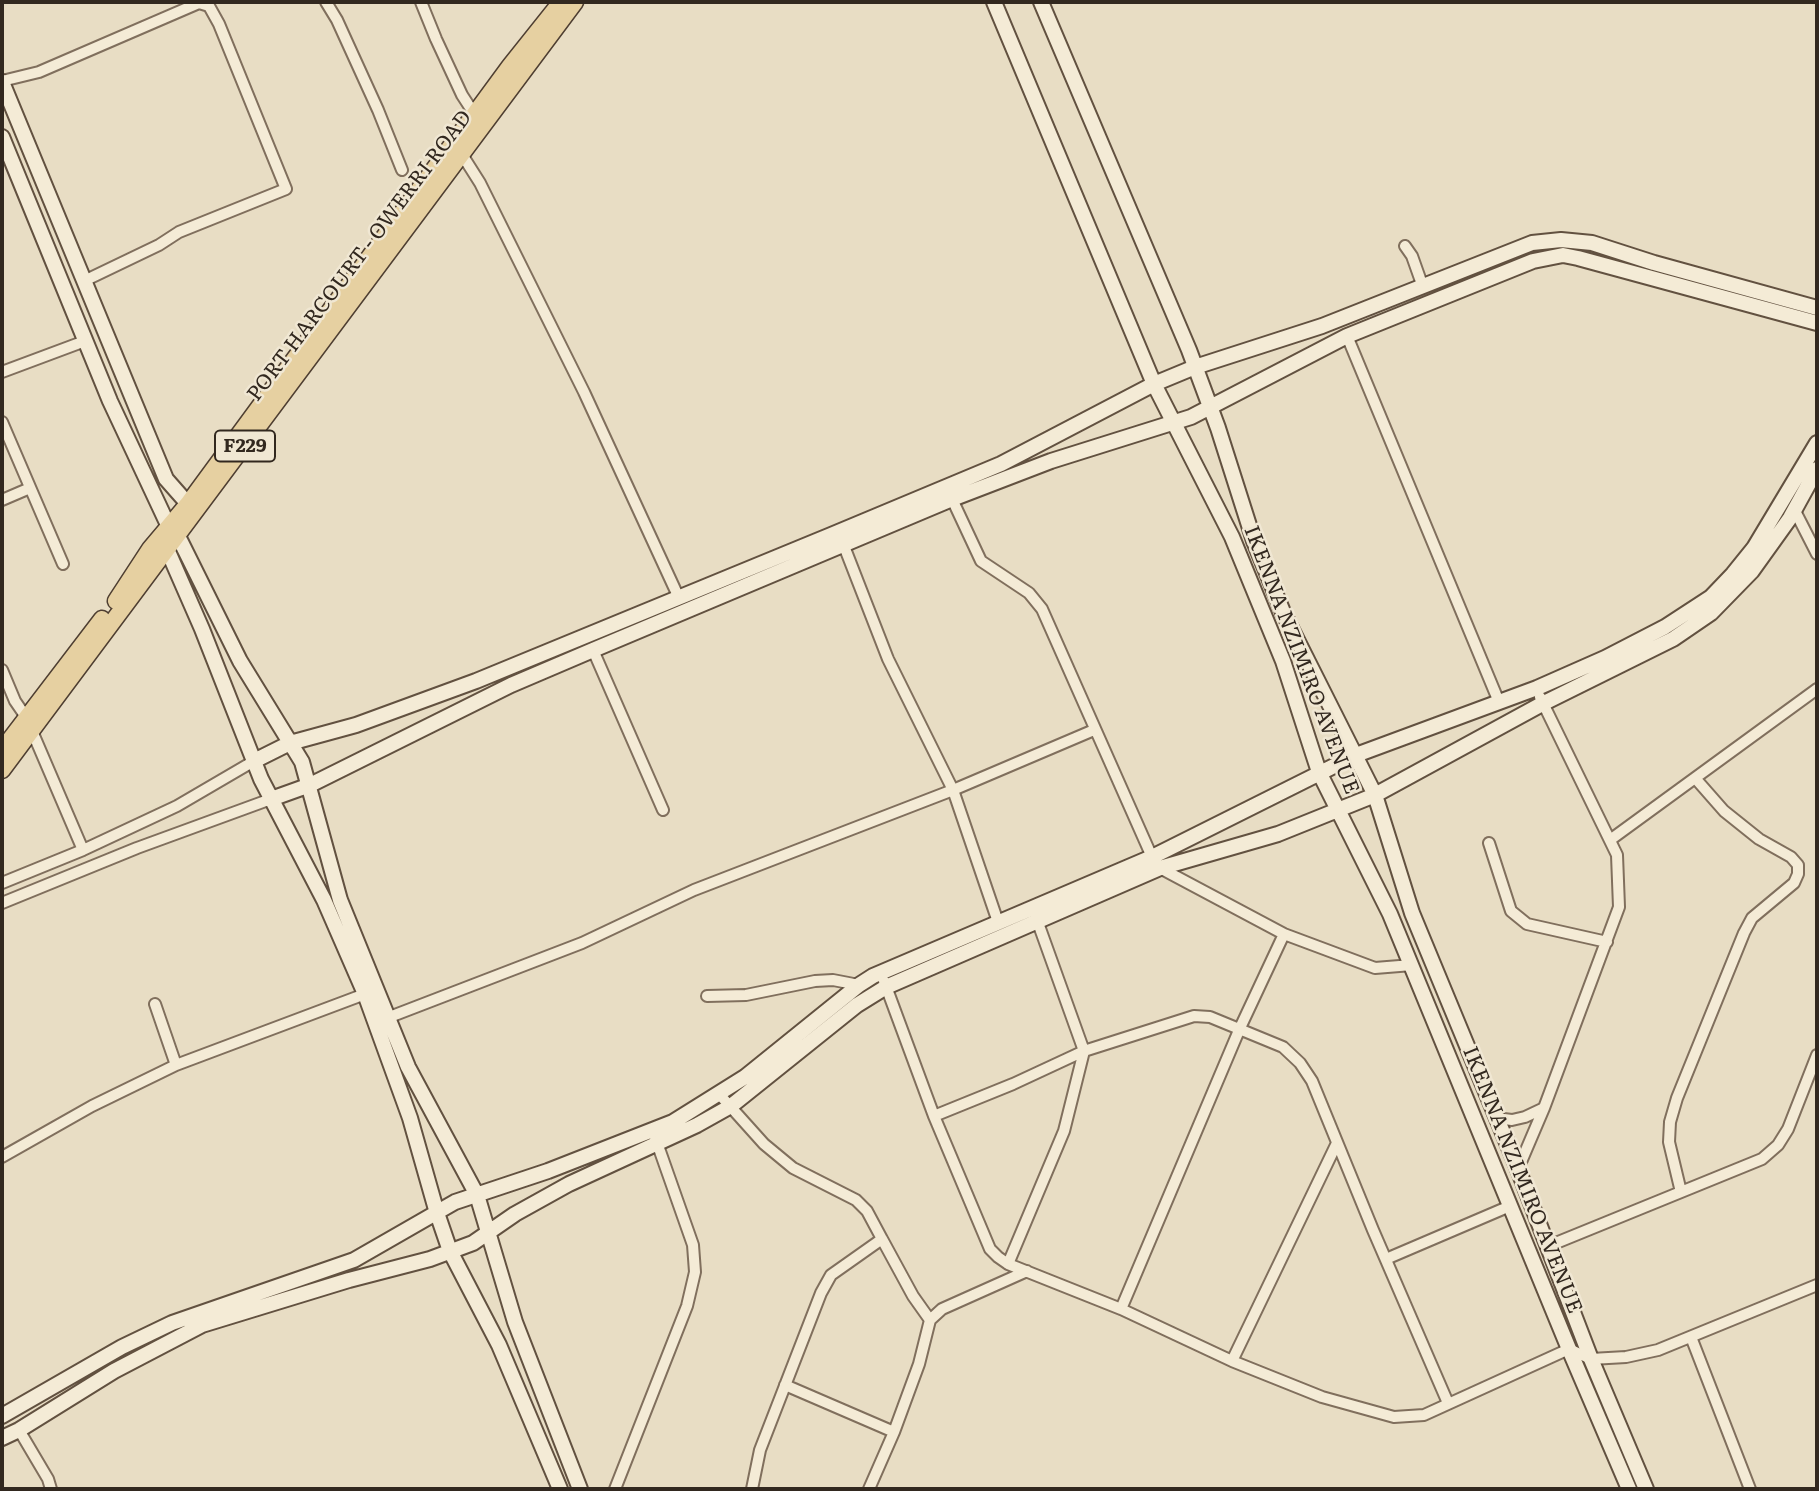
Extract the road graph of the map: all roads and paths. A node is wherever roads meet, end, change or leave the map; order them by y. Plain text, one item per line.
1 (326, 2) edge
2 (421, 2) edge
3 (561, 2) edge
4 (575, 2) edge
5 (994, 2) edge
6 (1041, 2) edge
7 (2, 81) edge
8 (475, 116) junction
9 (2, 137) edge
10 (461, 153) junction
11 (7, 164) edge
12 (402, 170) dead end
13 (1547, 242) junction
14 (1405, 246) dead end
15 (1548, 257) junction
16 (84, 281) junction
17 (1423, 288) junction
18 (1817, 307) edge
19 (1817, 323) edge
20 (1347, 336) junction
21 (85, 341) junction
22 (1195, 367) junction
23 (2, 372) edge
24 (1154, 384) junction
25 (1211, 408) junction
26 (2, 422) edge
27 (1173, 424) junction
28 (1817, 443) edge
29 (1817, 469) edge
30 (30, 488) junction
31 (952, 499) junction
32 (2, 500) edge
33 (188, 504) junction
34 (1794, 509) junction
35 (173, 531) junction
36 (844, 546) junction
37 (167, 549) junction
38 (1817, 554) edge
39 (63, 564) dead end
40 (679, 598) junction
41 (593, 650) junction
42 (2, 670) edge
43 (1537, 688) junction
44 (1817, 689) edge
45 (1499, 702) junction
46 (1542, 704) junction
47 (28, 724) junction
48 (1094, 730) junction
49 (290, 743) junction
50 (2, 750) edge
51 (1356, 755) junction
52 (254, 761) junction
53 (2, 770) edge
54 (1319, 772) junction
55 (1695, 778) junction
56 (310, 785) junction
57 (953, 790) junction
58 (1375, 795) junction
59 (271, 799) junction
60 (663, 810) dead end
61 (1337, 811) junction
62 (1610, 840) junction
63 (1489, 843) dead end
64 (83, 850) junction
65 (1156, 862) junction
66 (2, 883) edge
67 (2, 903) edge
68 (1037, 920) junction
69 (998, 922) junction
70 (1284, 934) junction
71 (1607, 942) junction
72 (1412, 965) junction
73 (884, 979) junction
74 (859, 985) junction
75 (365, 994) junction
76 (708, 996) dead end
77 (155, 1004) dead end
78 (387, 1018) junction
79 (1240, 1028) junction
80 (1084, 1051) junction
81 (1817, 1055) edge
82 (176, 1065) junction
83 (720, 1095) junction
84 (731, 1106) junction
85 (1544, 1108) junction
86 (934, 1116) junction
87 (1495, 1118) junction
88 (655, 1137) junction
89 (1337, 1143) junction
90 (2, 1157) edge
91 (1518, 1169) junction
92 (1681, 1192) junction
93 (477, 1195) junction
94 (1510, 1206) junction
95 (437, 1213) junction
96 (488, 1232) junction
97 (882, 1239) junction
98 (1546, 1247) junction
99 (450, 1251) junction
100 (1386, 1259) junction
101 (1007, 1264) junction
102 (1027, 1271) junction
103 (1817, 1287) edge
104 (1121, 1309) junction
105 (930, 1320) junction
106 (1690, 1337) junction
107 (1569, 1349) junction
108 (1591, 1359) junction
109 (1232, 1361) junction
110 (785, 1385) junction
111 (1448, 1403) junction
112 (2, 1416) edge
113 (19, 1430) junction
114 (894, 1432) junction
115 (2, 1438) edge
116 (51, 1489) edge
117 (560, 1489) edge
118 (580, 1489) edge
119 (615, 1489) edge
120 (752, 1489) edge
121 (869, 1489) edge
122 (1629, 1489) edge
123 (1646, 1489) edge
124 (1750, 1489) edge

1 - 12 street
2 - 8 street
3 - 8 main road, PORT HARCOURT - OWERRI ROAD / F229
4 - 10 main road, PORT HARCOURT - OWERRI ROAD / F229
5 - 24 street, IKENNA NZIMIRO AVENUE
6 - 22 street, IKENNA NZIMIRO AVENUE
7 - 16 street
7 - 16 street
8 - 33 main road, PORT HARCOURT - OWERRI ROAD / F229
9 - 11 street
10 - 35 main road, PORT HARCOURT - OWERRI ROAD / F229
10 - 40 street
11 - 21 street
13 - 15 street
13 - 17 street
13 - 18 street
14 - 17 street
15 - 19 street
15 - 20 street
16 - 33 street
17 - 22 street
20 - 25 street
20 - 45 street
21 - 23 street
21 - 35 street
22 - 24 street
22 - 25 street, IKENNA NZIMIRO AVENUE
24 - 27 street, IKENNA NZIMIRO AVENUE
24 - 40 street
25 - 27 street
25 - 51 street, IKENNA NZIMIRO AVENUE
26 - 30 street
27 - 31 street
27 - 54 street, IKENNA NZIMIRO AVENUE
28 - 43 street
29 - 34 street
30 - 32 street
30 - 39 street
31 - 36 street
31 - 48 street
33 - 35 main road, PORT HARCOURT - OWERRI ROAD / F229
34 - 38 street
34 - 46 street
35 - 37 main road, PORT HARCOURT - OWERRI ROAD / F229
35 - 47 main road, PORT HARCOURT - OWERRI ROAD / F229
35 - 49 street
36 - 41 street
36 - 57 street
37 - 47 main road, PORT HARCOURT - OWERRI ROAD / F229
37 - 52 street
40 - 49 street
41 - 56 street
41 - 60 street
42 - 47 street
43 - 45 street
43 - 46 street
44 - 55 street
45 - 51 street
46 - 58 street
46 - 62 street
47 - 50 main road, PORT HARCOURT - OWERRI ROAD / F229
47 - 53 main road, PORT HARCOURT - OWERRI ROAD / F229
47 - 64 street
48 - 57 street
48 - 65 street
49 - 52 street
49 - 56 street
51 - 54 street
51 - 58 street, IKENNA NZIMIRO AVENUE
52 - 59 street
52 - 64 street
54 - 61 street, IKENNA NZIMIRO AVENUE
54 - 65 street
55 - 62 street
55 - 92 street
56 - 59 street
56 - 78 street
57 - 69 street
57 - 78 street
58 - 61 street
58 - 87 street, IKENNA NZIMIRO AVENUE
59 - 67 street
59 - 75 street
61 - 65 street
61 - 72 street, IKENNA NZIMIRO AVENUE
62 - 71 street
63 - 71 street
64 - 66 street
65 - 68 street
65 - 69 street
65 - 70 street
68 - 73 street
68 - 80 street
69 - 73 street
70 - 72 street
70 - 79 street
71 - 85 street
72 - 94 street, IKENNA NZIMIRO AVENUE
73 - 74 street
73 - 84 street
73 - 86 street
74 - 76 street
74 - 83 street
75 - 82 street
75 - 95 street
77 - 82 street
78 - 93 street
79 - 80 street
79 - 89 street
79 - 104 street
80 - 86 street
80 - 101 street
81 - 92 street
82 - 90 street
83 - 84 street
83 - 88 street
84 - 88 street
84 - 97 street
85 - 87 street
85 - 91 street
86 - 101 street
87 - 91 street, IKENNA NZIMIRO AVENUE
88 - 93 street
88 - 96 street
88 - 119 street
89 - 100 street
89 - 109 street
91 - 98 street, IKENNA NZIMIRO AVENUE
92 - 98 street
93 - 95 street
93 - 96 street
94 - 100 street
94 - 107 street, IKENNA NZIMIRO AVENUE
95 - 99 street
95 - 112 street
96 - 99 street
96 - 118 street
97 - 105 street
97 - 110 street
98 - 108 street, IKENNA NZIMIRO AVENUE
99 - 113 street
99 - 117 street
100 - 111 street
101 - 102 street
102 - 104 street
102 - 105 street
103 - 106 street
104 - 109 street
105 - 114 street
106 - 108 street
106 - 124 street
107 - 108 street
107 - 111 street
107 - 122 street, IKENNA NZIMIRO AVENUE
108 - 123 street, IKENNA NZIMIRO AVENUE
109 - 111 street
110 - 114 street
110 - 120 street
113 - 115 street
113 - 116 street
114 - 121 street

